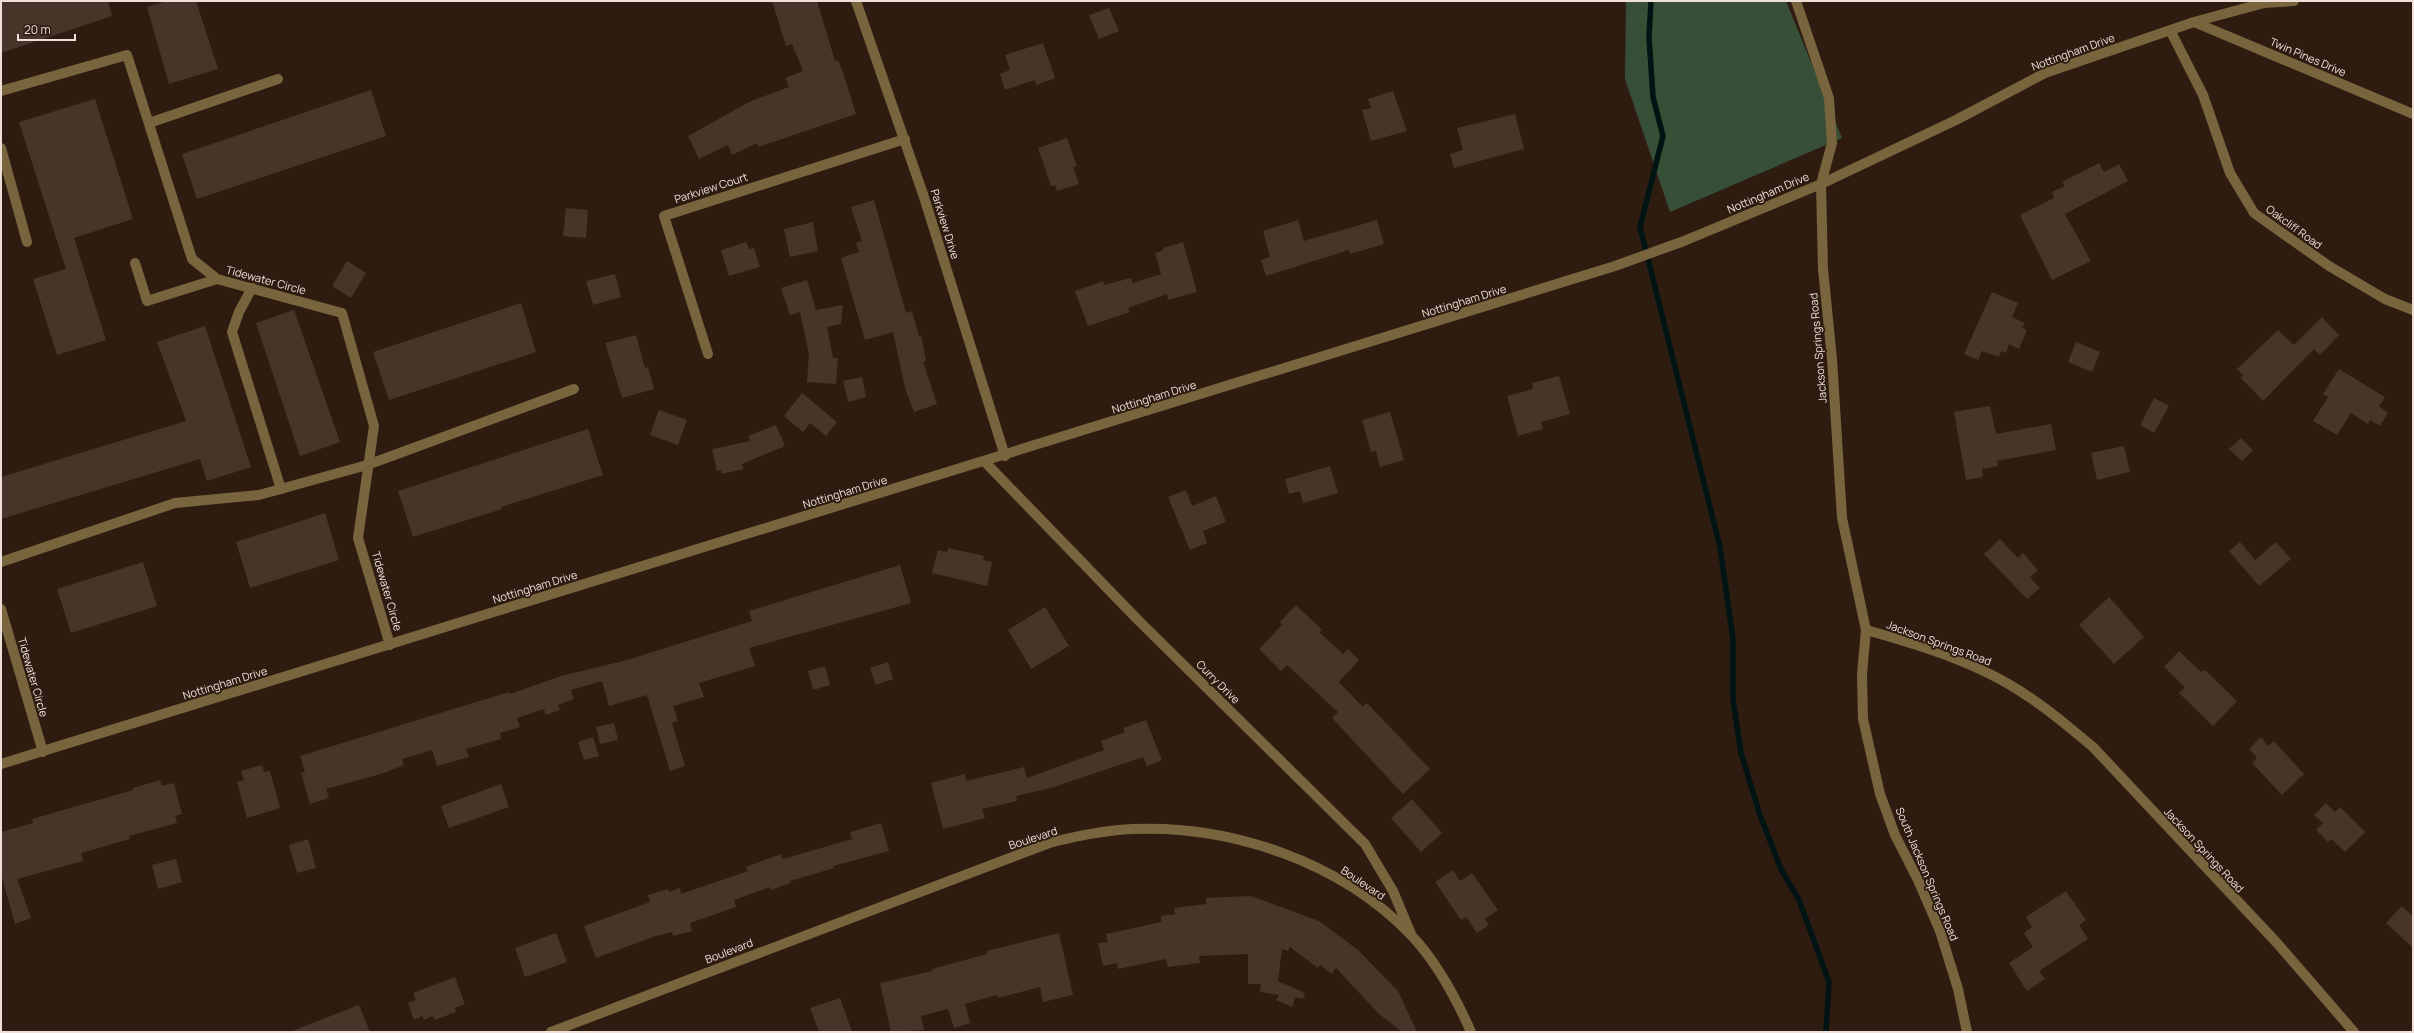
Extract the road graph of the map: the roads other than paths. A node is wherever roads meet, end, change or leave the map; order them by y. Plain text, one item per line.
1 (856, 1) edge
2 (1796, 1) edge
3 (2294, 1) edge
4 (2194, 22) junction
5 (2170, 30) junction
6 (278, 79) dead end
7 (1, 91) edge
8 (2413, 114) edge
9 (149, 123) junction
10 (905, 139) junction
11 (1, 148) edge
12 (1821, 184) junction
13 (27, 242) dead end
14 (135, 263) dead end
15 (216, 279) junction
16 (252, 288) junction
17 (2413, 310) edge
18 (708, 354) dead end
19 (574, 389) dead end
20 (1005, 456) junction
21 (984, 461) junction
22 (367, 465) junction
23 (281, 489) junction
24 (1, 562) edge
25 (1, 609) edge
26 (1866, 630) junction
27 (390, 645) junction
28 (43, 752) junction
29 (1, 764) edge
30 (1411, 935) junction
31 (551, 1032) edge
32 (1471, 1032) edge
33 (1967, 1032) edge
34 (2354, 1032) edge

1 - 10 street, Parkview Drive
2 - 12 street, Jackson Springs Road
3 - 4 street, Nottingham Drive
4 - 5 street, Nottingham Drive
4 - 8 street, Twin Pines Drive
5 - 12 street, Nottingham Drive
5 - 17 street, Oakcliff Road
6 - 9 street
7 - 9 street, Tidewater Circle
9 - 15 street, Tidewater Circle
10 - 18 street, Parkview Court
10 - 20 street, Parkview Drive
11 - 13 street
12 - 20 street, Nottingham Drive
12 - 26 street, Jackson Springs Road
14 - 15 street
15 - 16 street, Tidewater Circle
16 - 22 street, Tidewater Circle
16 - 23 street
19 - 22 street
20 - 21 street, Nottingham Drive
21 - 27 street, Nottingham Drive
21 - 30 street, Curry Drive
22 - 23 street
22 - 27 street, Tidewater Circle
23 - 24 street
25 - 28 street, Tidewater Circle
26 - 33 street, South Jackson Springs Road
26 - 34 street, Jackson Springs Road
27 - 28 street, Nottingham Drive
28 - 29 street, Nottingham Drive
30 - 31 street, Boulevard
30 - 32 street, Boulevard

